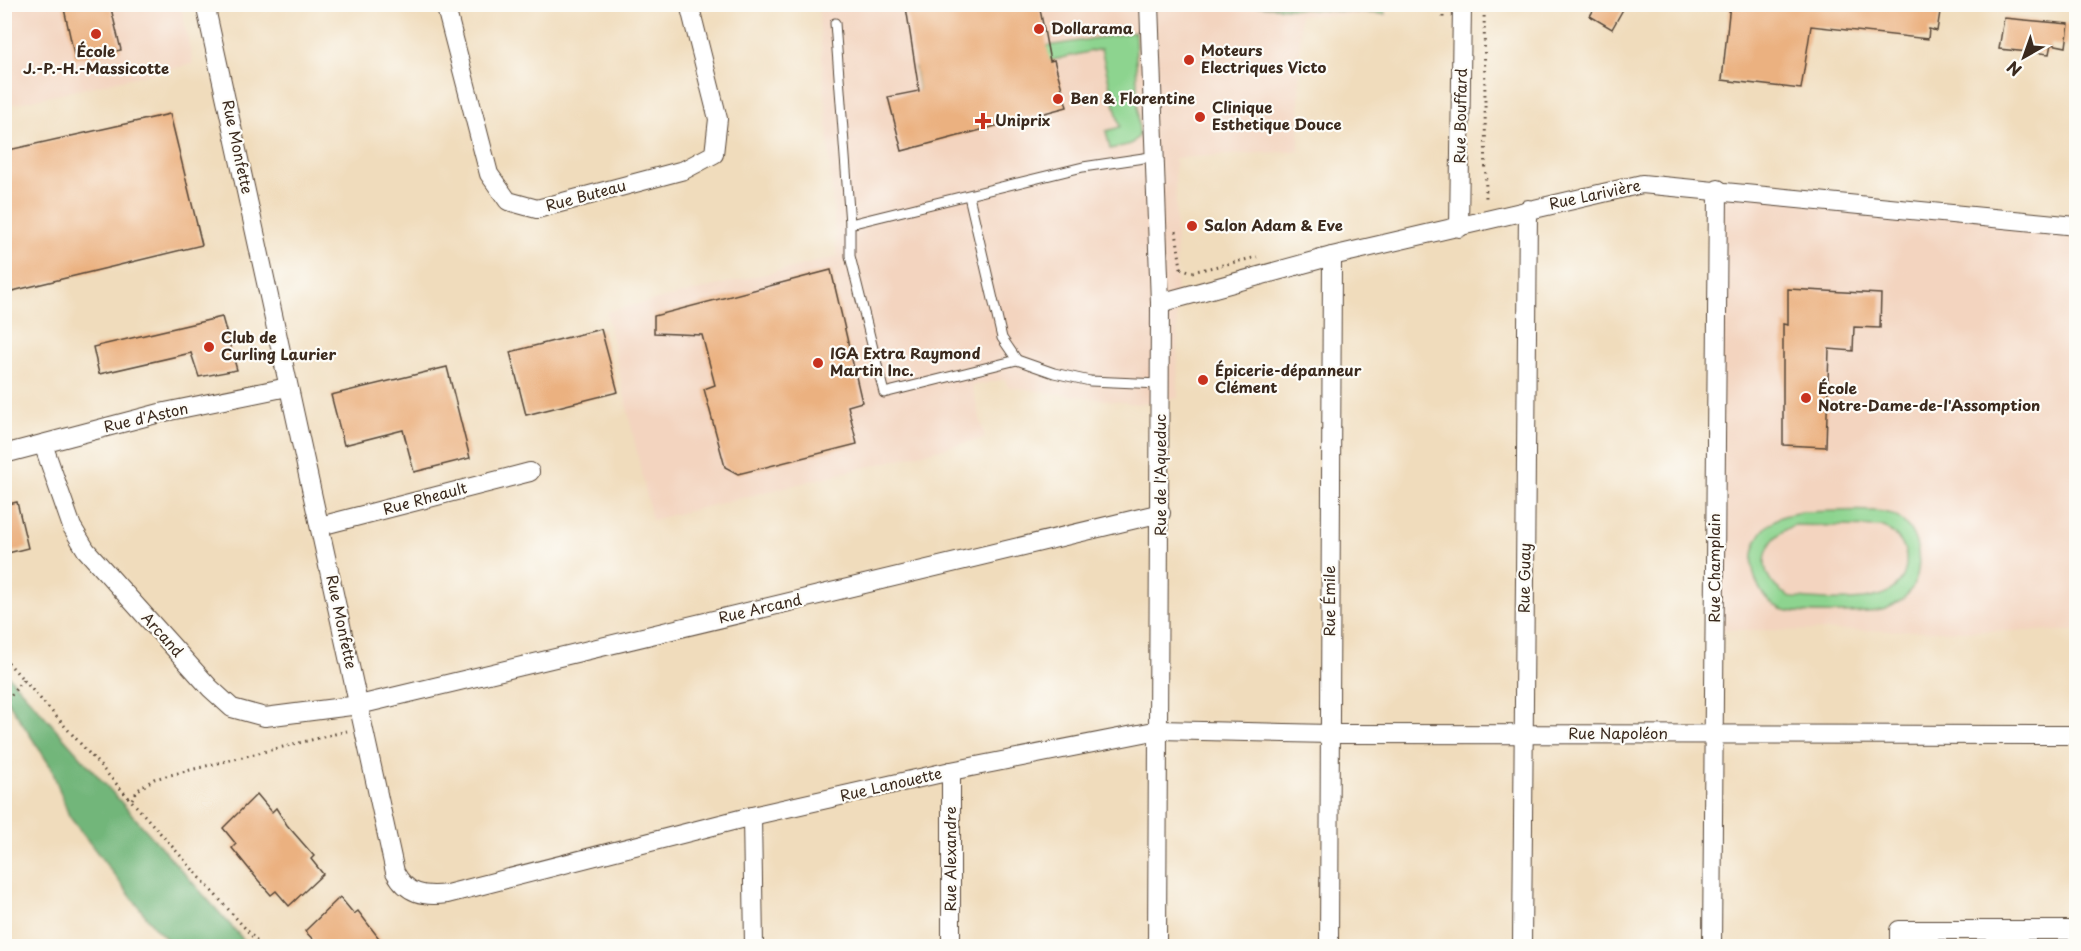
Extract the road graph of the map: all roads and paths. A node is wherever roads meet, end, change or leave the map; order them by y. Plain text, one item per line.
1 (204, 4) edge
2 (445, 4) edge
3 (689, 4) edge
4 (1149, 4) edge
5 (1462, 4) edge
6 (1484, 4) edge
7 (1931, 4) edge
8 (1930, 11) dead end
9 (836, 23) dead end
10 (1157, 156) junction
11 (1718, 189) junction
12 (969, 196) junction
13 (1485, 202) dead end
14 (1528, 209) junction
15 (850, 224) junction
16 (2076, 226) edge
17 (1459, 228) junction
18 (1332, 256) junction
19 (1160, 303) junction
20 (1017, 360) junction
21 (1160, 384) junction
22 (288, 387) junction
23 (43, 444) junction
24 (4, 454) edge
25 (530, 471) dead end
26 (1161, 513) junction
27 (320, 526) junction
28 (4, 658) edge
29 (23, 679) junction
30 (4, 705) edge
31 (359, 705) junction
32 (1160, 730) junction
33 (1330, 734) junction
34 (1524, 734) junction
35 (1714, 734) junction
36 (2076, 735) edge
37 (951, 771) junction
38 (132, 799) junction
39 (752, 816) junction
40 (2076, 930) edge
41 (261, 946) edge
42 (754, 946) edge
43 (951, 946) edge
44 (1157, 946) edge
45 (1329, 946) edge
46 (1522, 946) edge
47 (1712, 946) edge
48 (1899, 946) edge

1 - 22 street, Rue Monfette
2 - 3 street, Rue Buteau
4 - 10 street, Rue de l'Aqueduc
5 - 17 street, Rue Bouffard
6 - 13 path, Rue Bouffard
7 - 8 path
9 - 15 lane
10 - 12 lane
10 - 19 street, Rue de l'Aqueduc
11 - 14 street, Rue Larivière
11 - 16 street, Rue Larivière
11 - 35 street, Rue Champlain
12 - 15 lane
12 - 20 lane
14 - 17 street, Rue Larivière
14 - 34 street, Rue Guay
15 - 20 lane
17 - 18 street, Rue Larivière
18 - 19 street, Rue Larivière
18 - 33 street, Rue Émile
19 - 21 street, Rue de l'Aqueduc
20 - 21 lane
21 - 26 street, Rue de l'Aqueduc
22 - 23 street, Rue d'Aston
22 - 27 street, Rue Monfette
23 - 24 street, Rue d'Aston
23 - 31 street, Arcand
25 - 27 street, Rue Rheault
26 - 31 street, Rue Arcand
26 - 32 street, Rue de l'Aqueduc
27 - 31 street, Rue Monfette
28 - 29 path
29 - 30 path
29 - 38 path
31 - 38 path
31 - 39 street, Rue Monfette
32 - 33 street, Rue Napoléon
32 - 37 street, Rue Lanouette
32 - 44 street, Rue de l'Aqueduc
33 - 34 street, Rue Napoléon
33 - 45 street, Rue Émile
34 - 35 street, Rue Napoléon
34 - 46 street, Rue Guay
35 - 36 street, Rue Napoléon
35 - 47 street, Rue Champlain
37 - 39 street, Rue Lanouette
37 - 43 street, Rue Alexandre
38 - 41 path
39 - 42 street
40 - 48 street

